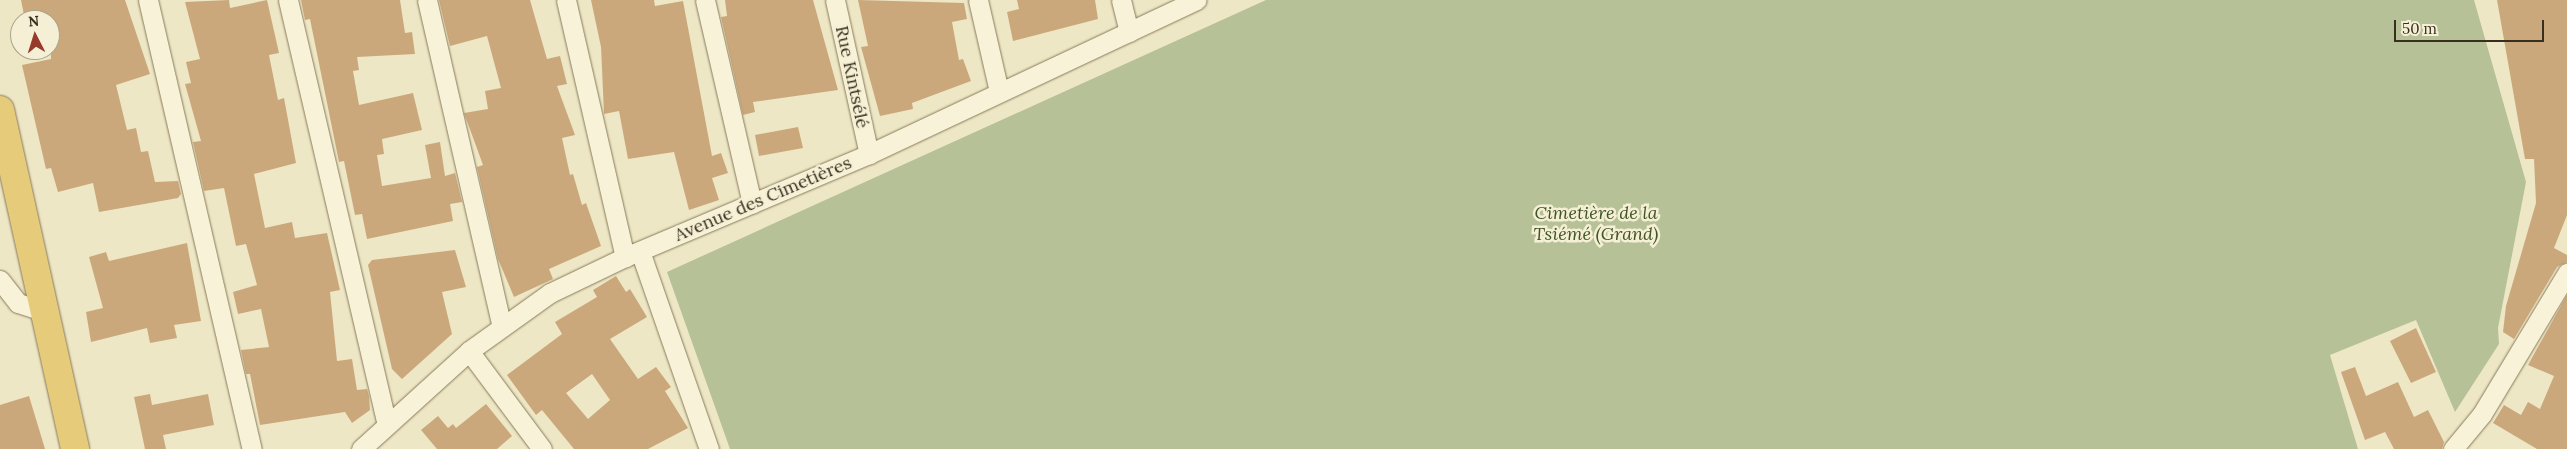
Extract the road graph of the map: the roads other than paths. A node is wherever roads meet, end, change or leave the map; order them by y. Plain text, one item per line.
1 (148, 0) edge
2 (288, 0) edge
3 (427, 0) edge
4 (566, 0) edge
5 (705, 0) edge
6 (835, 0) edge
7 (978, 0) edge
8 (1121, 0) edge
9 (1197, 0) edge
10 (1128, 32) junction
11 (999, 92) junction
12 (1, 119) edge
13 (869, 154) junction
14 (752, 204) junction
15 (632, 254) junction
16 (2567, 273) edge
17 (0, 280) edge
18 (42, 311) junction
19 (502, 327) junction
20 (469, 351) junction
21 (387, 425) junction
22 (75, 449) edge
23 (252, 449) edge
24 (361, 449) edge
25 (542, 449) edge
26 (709, 449) edge
27 (2453, 449) edge

1 - 23 street
2 - 21 street
3 - 19 street
4 - 15 street
5 - 14 street
6 - 13 street, Rue Kintsélé
7 - 11 street
8 - 10 street
9 - 10 street, Avenue des Cimetières
10 - 11 street, Avenue des Cimetières
11 - 13 street, Avenue des Cimetières
12 - 18 highway
13 - 14 street, Avenue des Cimetières
14 - 15 street, Avenue des Cimetières
15 - 19 street, Avenue des Cimetières
15 - 26 street
16 - 27 street
17 - 18 street
18 - 22 highway
19 - 20 street, Avenue des Cimetières
20 - 21 street, Avenue des Cimetières
20 - 25 street
21 - 24 street, Avenue des Cimetières

